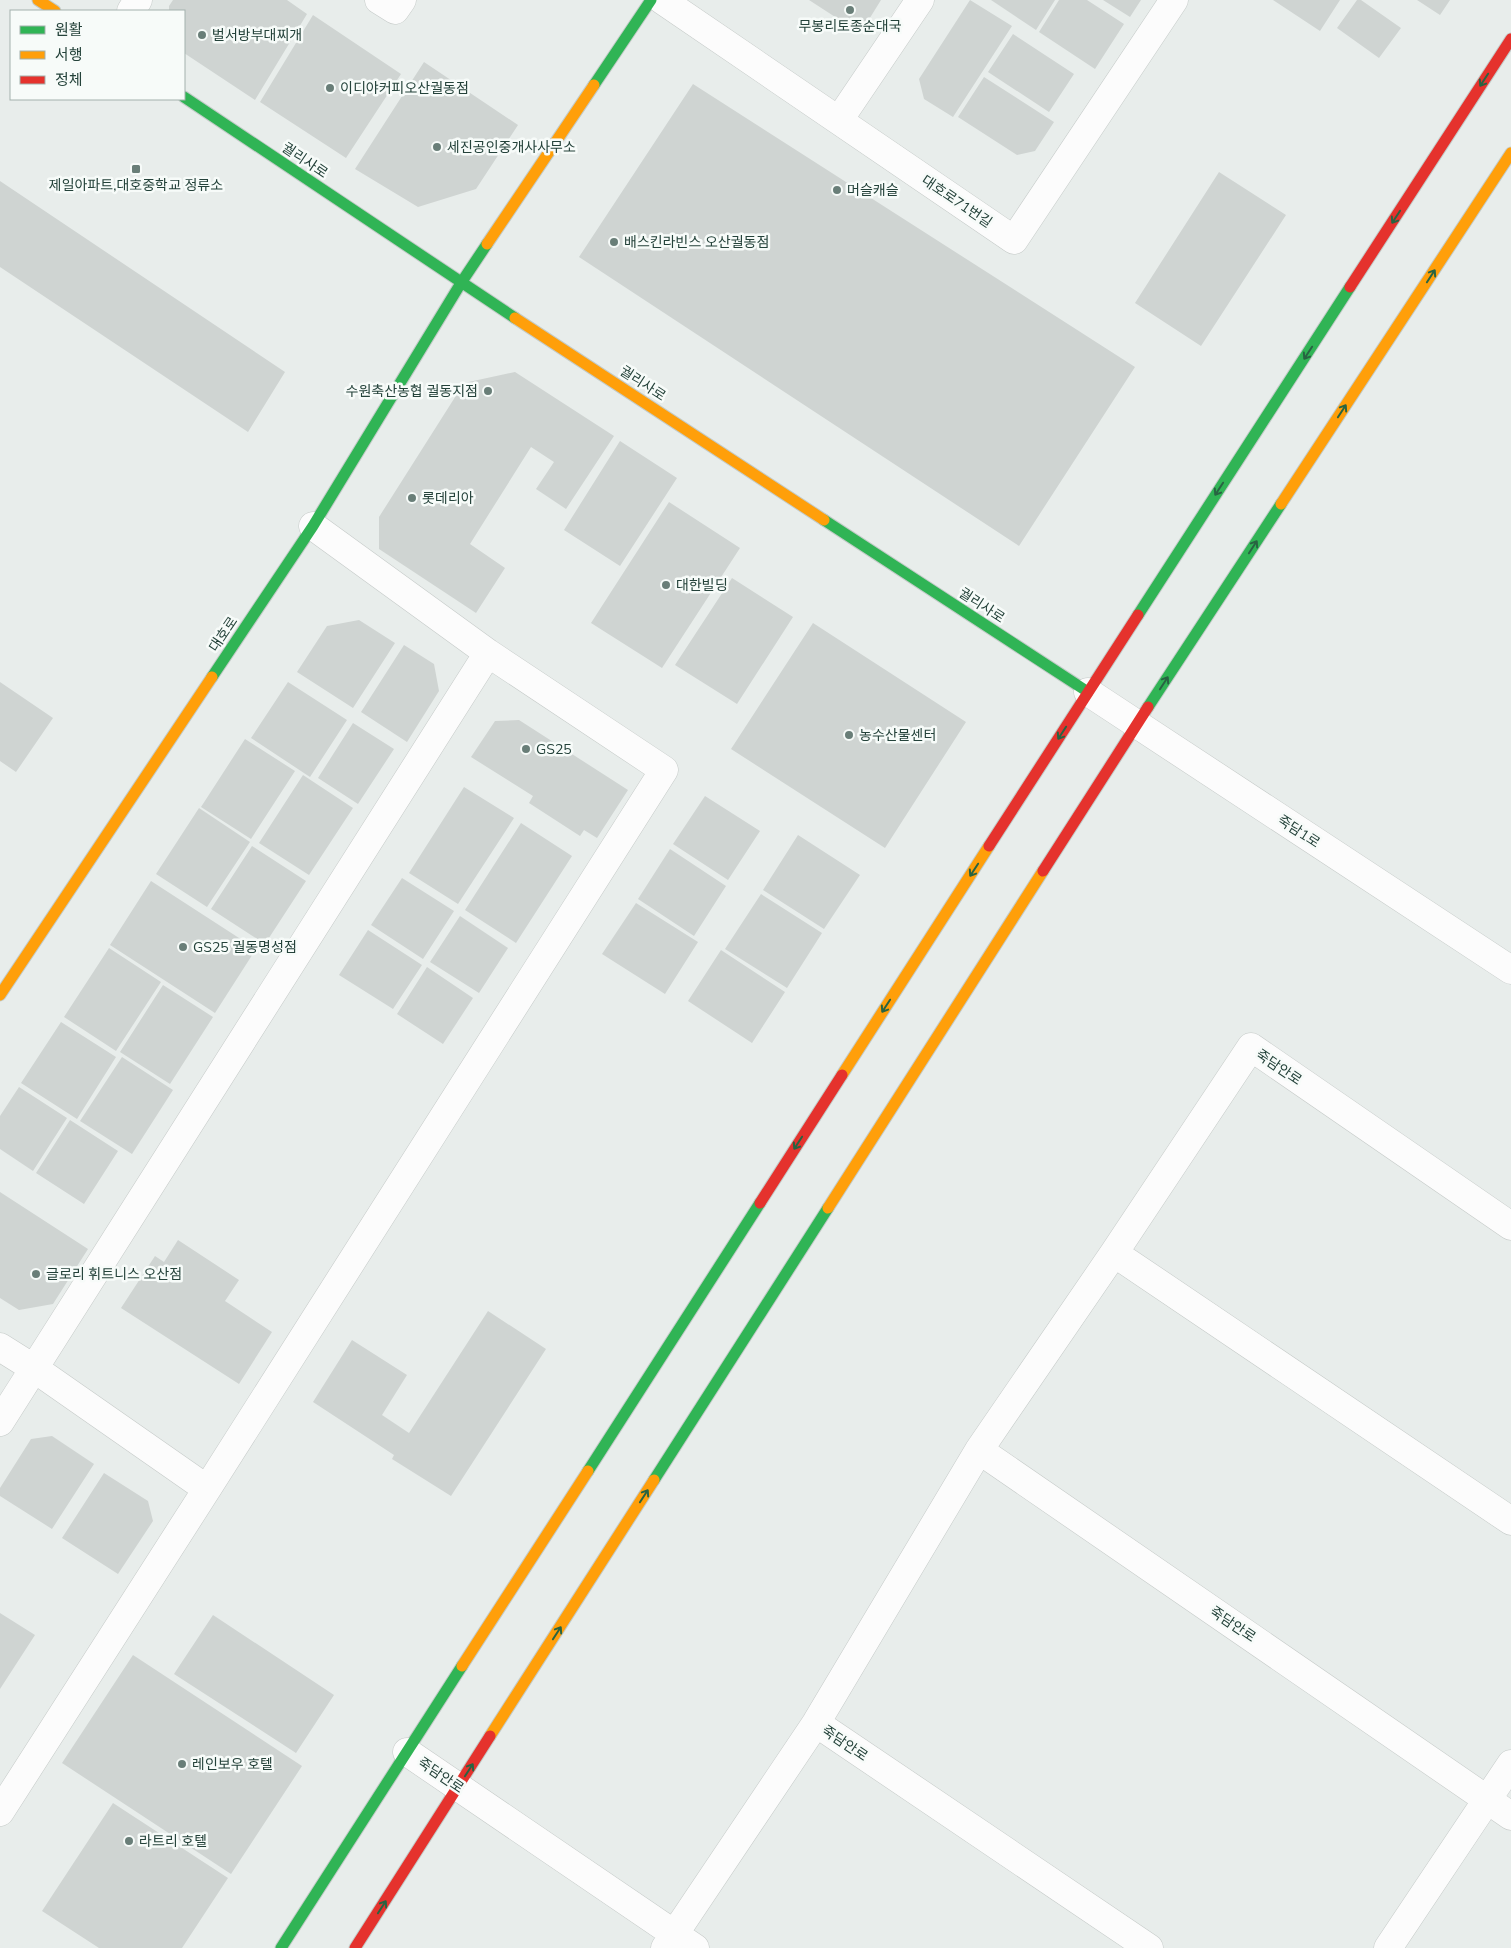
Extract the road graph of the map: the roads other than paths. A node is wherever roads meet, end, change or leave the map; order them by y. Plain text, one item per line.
1 (38, 0) edge
2 (379, 0) edge
3 (402, 0) edge
4 (651, 0) edge
5 (662, 0) edge
6 (920, 0) edge
7 (1174, 0) edge
8 (53, 10) edge
9 (1511, 39) edge
10 (185, 98) edge
11 (839, 120) junction
12 (1511, 153) edge
13 (461, 283) junction
14 (313, 526) junction
15 (488, 653) junction
16 (1088, 692) junction
17 (1137, 724) junction
18 (1511, 970) edge
19 (0, 996) edge
20 (1511, 1226) edge
21 (1114, 1253) junction
22 (0, 1347) edge
23 (35, 1369) junction
24 (0, 1422) edge
25 (979, 1450) junction
26 (207, 1489) junction
27 (1511, 1521) edge
28 (816, 1723) junction
29 (407, 1752) junction
30 (1511, 1764) edge
31 (458, 1786) junction
32 (1488, 1799) junction
33 (0, 1812) edge
34 (1511, 1816) edge
35 (678, 1943) edge
36 (281, 1948) edge
37 (355, 1948) edge
38 (1149, 1948) edge
39 (1388, 1948) edge

1 - 8 street
2 - 3 street
4 - 13 street, 대호로
5 - 11 street, 대호로71번길
6 - 11 street
7 - 11 street, 대호로71번길
9 -> 16 street
10 - 13 street, 궐리사로
17 -> 12 street
13 - 14 street, 대호로
13 - 16 street, 궐리사로
14 - 15 street
14 - 19 street, 대호로
15 - 23 street
15 - 26 street
16 - 17 street, 죽담1로
16 -> 29 street
17 - 18 street, 죽담1로
31 -> 17 street
20 - 21 street, 죽담안로
21 - 25 street, 죽담안로
21 - 27 street
22 - 23 street
23 - 24 street
23 - 26 street
25 - 28 street, 죽담안로
25 - 32 street, 죽담안로
26 - 33 street
28 - 35 street, 죽담안로
28 - 38 street, 죽담안로
29 - 31 street, 죽담안로
29 - 36 street
30 - 32 street
31 - 35 street, 죽담안로
37 -> 31 street
32 - 34 street, 죽담안로
32 - 39 street

